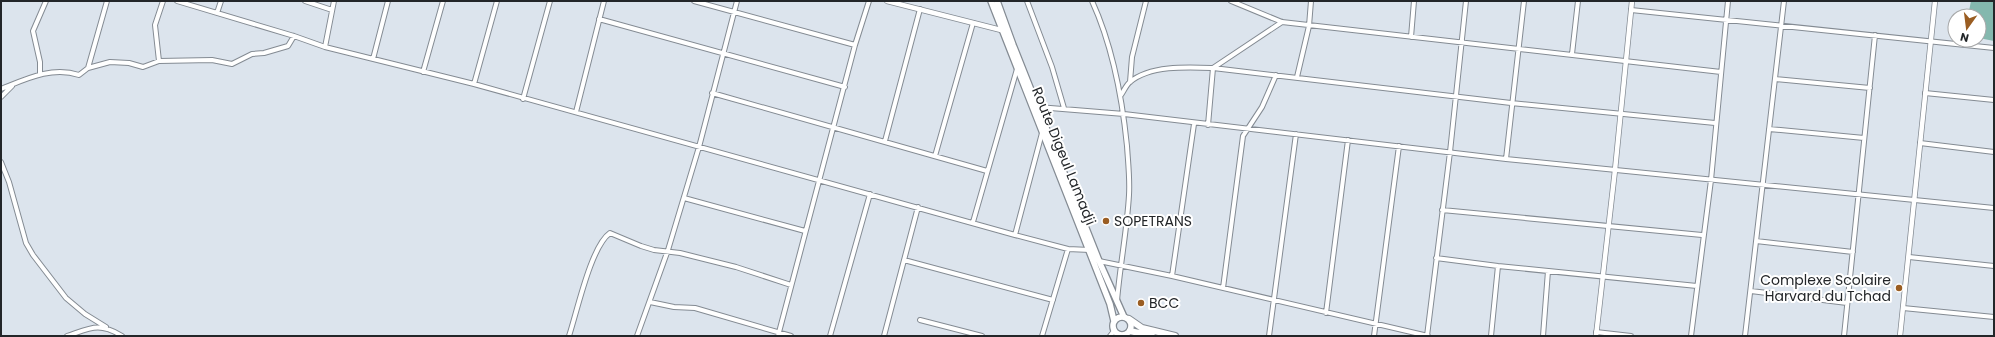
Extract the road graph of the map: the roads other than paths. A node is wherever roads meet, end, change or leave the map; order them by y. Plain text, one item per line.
1 (46, 1) edge
2 (107, 1) edge
3 (163, 1) edge
4 (177, 1) edge
5 (221, 1) edge
6 (305, 1) edge
7 (334, 1) edge
8 (388, 1) edge
9 (443, 1) edge
10 (497, 1) edge
11 (550, 1) edge
12 (604, 1) edge
13 (694, 1) edge
14 (737, 1) edge
15 (869, 1) edge
16 (887, 1) edge
17 (991, 1) edge
18 (997, 1) edge
19 (1027, 1) edge
20 (1092, 1) edge
21 (1146, 1) edge
22 (1231, 1) edge
23 (1311, 1) edge
24 (1414, 1) edge
25 (1466, 1) edge
26 (1524, 1) edge
27 (1578, 1) edge
28 (1632, 1) edge
29 (1728, 1) edge
30 (1784, 1) edge
31 (1935, 1) edge
32 (332, 10) junction
33 (920, 10) junction
34 (1631, 10) junction
35 (734, 12) junction
36 (217, 13) junction
37 (1726, 19) junction
38 (599, 20) junction
39 (1282, 22) junction
40 (973, 23) junction
41 (1781, 25) junction
42 (1309, 26) junction
43 (1001, 30) junction
44 (1875, 35) junction
45 (294, 36) junction
46 (1411, 37) junction
47 (1931, 41) junction
48 (1462, 42) junction
49 (855, 45) junction
50 (325, 47) junction
51 (1519, 48) junction
52 (1994, 48) edge
53 (722, 53) junction
54 (1572, 54) junction
55 (373, 59) junction
56 (1626, 60) junction
57 (159, 61) junction
58 (88, 68) junction
59 (1017, 68) junction
60 (1213, 68) junction
61 (423, 72) junction
62 (1721, 72) junction
63 (40, 74) junction
64 (1276, 75) junction
65 (1298, 77) junction
66 (1775, 78) junction
67 (19, 82) junction
68 (1130, 82) junction
69 (474, 84) junction
70 (845, 87) junction
71 (1870, 88) junction
72 (1, 89) edge
73 (712, 93) junction
74 (1925, 93) junction
75 (1121, 95) junction
76 (1456, 96) junction
77 (1, 97) edge
78 (523, 99) junction
79 (1994, 100) edge
80 (1511, 103) junction
81 (1038, 107) junction
82 (1064, 108) junction
83 (576, 112) junction
84 (1124, 114) junction
85 (1621, 115) junction
86 (1715, 123) junction
87 (1194, 124) junction
88 (1208, 125) junction
89 (833, 127) junction
90 (1769, 129) junction
91 (1246, 130) junction
92 (1042, 134) junction
93 (1296, 134) junction
94 (1864, 138) junction
95 (1348, 140) junction
96 (885, 142) junction
97 (1920, 144) junction
98 (1399, 146) junction
99 (699, 147) junction
100 (1450, 152) junction
101 (1994, 152) edge
102 (936, 156) junction
103 (1506, 159) junction
104 (1, 162) edge
105 (1615, 170) junction
106 (987, 171) junction
107 (819, 180) junction
108 (1710, 180) junction
109 (1764, 185) junction
110 (870, 194) junction
111 (1859, 195) junction
112 (684, 198) junction
113 (1914, 200) junction
114 (918, 207) junction
115 (1994, 208) edge
116 (1442, 210) junction
117 (973, 222) junction
118 (1609, 225) junction
119 (805, 232) junction
120 (1015, 235) junction
121 (1702, 235) junction
122 (1756, 241) junction
123 (1068, 249) junction
124 (668, 250) junction
125 (1092, 250) junction
126 (1853, 252) junction
127 (1909, 257) junction
128 (1436, 258) junction
129 (904, 260) junction
130 (1099, 261) junction
131 (1120, 264) junction
132 (1498, 266) junction
133 (1994, 266) edge
134 (1548, 271) junction
135 (1172, 276) junction
136 (1603, 276) junction
137 (791, 284) junction
138 (1697, 286) junction
139 (1223, 288) junction
140 (1751, 292) junction
141 (1053, 300) junction
142 (1274, 301) junction
143 (650, 302) junction
144 (1847, 302) junction
145 (1117, 303) junction
146 (1903, 308) junction
147 (1326, 313) junction
148 (1994, 317) edge
149 (1126, 318) junction
150 (920, 320) dead end
151 (1114, 321) junction
152 (1375, 322) junction
153 (106, 327) junction
154 (1130, 333) edge
155 (779, 334) edge
156 (1596, 334) edge
157 (1117, 335) edge
158 (67, 336) edge
159 (122, 336) edge
160 (570, 336) edge
161 (637, 336) edge
162 (791, 336) edge
163 (830, 336) edge
164 (884, 336) edge
165 (982, 336) edge
166 (1042, 336) edge
167 (1152, 336) edge
168 (1176, 336) edge
169 (1269, 336) edge
170 (1374, 336) edge
171 (1427, 336) edge
172 (1491, 336) edge
173 (1543, 336) edge
174 (1631, 336) edge
175 (1691, 336) edge
176 (1745, 336) edge
177 (1844, 336) edge
178 (1900, 336) edge

1 - 63 street
2 - 58 street
3 - 57 street
4 - 36 street
5 - 36 street
6 - 32 street
7 - 32 street
8 - 55 street
9 - 61 street
10 - 69 street
11 - 78 street
12 - 38 street
13 - 35 street
14 - 35 street
15 - 49 street
16 - 33 street
17 - 43 main road, Route Digeul Lamadji
18 - 81 main road
19 - 82 street
20 - 75 street
21 - 68 street
22 - 39 street
23 - 42 street
24 - 46 street
25 - 48 street
26 - 51 street
27 - 54 street
28 - 34 street
29 - 37 street
30 - 41 street
31 - 47 street
32 - 50 street
33 - 40 street
33 - 96 street
34 - 37 street
34 - 56 street
35 - 49 street
35 - 53 street
36 - 45 street
37 - 41 street
37 - 62 street
38 - 53 street
38 - 83 street
39 - 42 street
39 - 60 street
40 - 43 street
40 - 102 street
41 - 44 street
41 - 66 street
42 - 46 street
42 - 65 street
43 - 59 main road, Route Digeul Lamadji
44 - 47 street
44 - 71 street
45 - 50 street
45 - 57 street
46 - 48 street
47 - 52 street
47 - 74 street
48 - 51 street
48 - 76 street
49 - 70 street
50 - 55 street
51 - 54 street
51 - 80 street
53 - 70 street
53 - 73 street
54 - 56 street
55 - 61 street
56 - 62 street
56 - 85 street
57 - 58 street
58 - 63 street
59 - 92 main road, Route Digeul Lamadji
59 - 106 street
60 - 64 street
60 - 68 street
60 - 88 street
61 - 69 street
62 - 86 street
63 - 67 street
64 - 65 street
64 - 91 street
65 - 76 street
66 - 71 street
66 - 90 street
67 - 72 street
67 - 77 street
68 - 75 street
69 - 78 street
70 - 89 street
71 - 94 street
73 - 89 street
73 - 99 street
74 - 79 street
74 - 97 street
75 - 84 street
76 - 80 street
76 - 100 street
78 - 83 street
80 - 85 street
80 - 103 street
81 - 82 street
81 - 125 main road
82 - 84 street
83 - 99 street
84 - 87 street
84 - 131 street
85 - 86 street
85 - 105 street
86 - 108 street
87 - 88 street
87 - 135 street
88 - 91 street
89 - 96 street
89 - 107 street
90 - 94 street
90 - 109 street
91 - 93 street
91 - 139 street
92 - 120 street
92 - 125 main road, Route Digeul Lamadji
93 - 95 street
93 - 142 street
94 - 111 street
95 - 98 street
95 - 147 street
96 - 102 street
97 - 101 street
97 - 113 street
98 - 100 street
98 - 152 street
99 - 107 street
99 - 112 street
100 - 103 street
100 - 116 street
102 - 106 street
103 - 105 street
104 - 153 street
105 - 108 street
105 - 118 street
106 - 117 street
107 - 110 street
107 - 119 street
108 - 109 street
108 - 121 street
109 - 111 street
109 - 122 street
110 - 114 street
110 - 163 street
111 - 113 street
111 - 126 street
112 - 119 street
112 - 124 street
113 - 115 street
113 - 127 street
114 - 117 street
114 - 129 street
116 - 118 street
116 - 128 street
117 - 120 street
118 - 121 street
118 - 136 street
119 - 137 street
120 - 123 street
121 - 138 street
122 - 126 street
122 - 140 street
123 - 125 street
123 - 141 street
124 - 137 street
124 - 143 street
124 - 160 street
125 - 130 main road
125 - 151 main road, Route Digeul Lamadji
126 - 144 street
127 - 133 street
127 - 146 street
128 - 132 street
128 - 171 street
129 - 141 street
129 - 164 street
130 - 131 street
130 - 145 main road
131 - 135 street
131 - 145 street
132 - 134 street
132 - 172 street
134 - 136 street
134 - 173 street
135 - 139 street
136 - 138 street
136 - 156 street
137 - 155 street
138 - 175 street
139 - 142 street
140 - 144 street
140 - 176 street
141 - 166 street
142 - 147 street
142 - 169 street
143 - 155 street
143 - 161 street
144 - 177 street
145 - 149 main road
146 - 148 street
146 - 178 street
147 - 152 street
149 - 151 main road
149 - 154 main road
149 - 168 main road
150 - 165 street
151 - 157 main road
152 - 170 street
152 - 171 street
153 - 158 street
153 - 159 street
154 - 157 main road
154 - 167 main road
155 - 162 street
156 - 174 street

